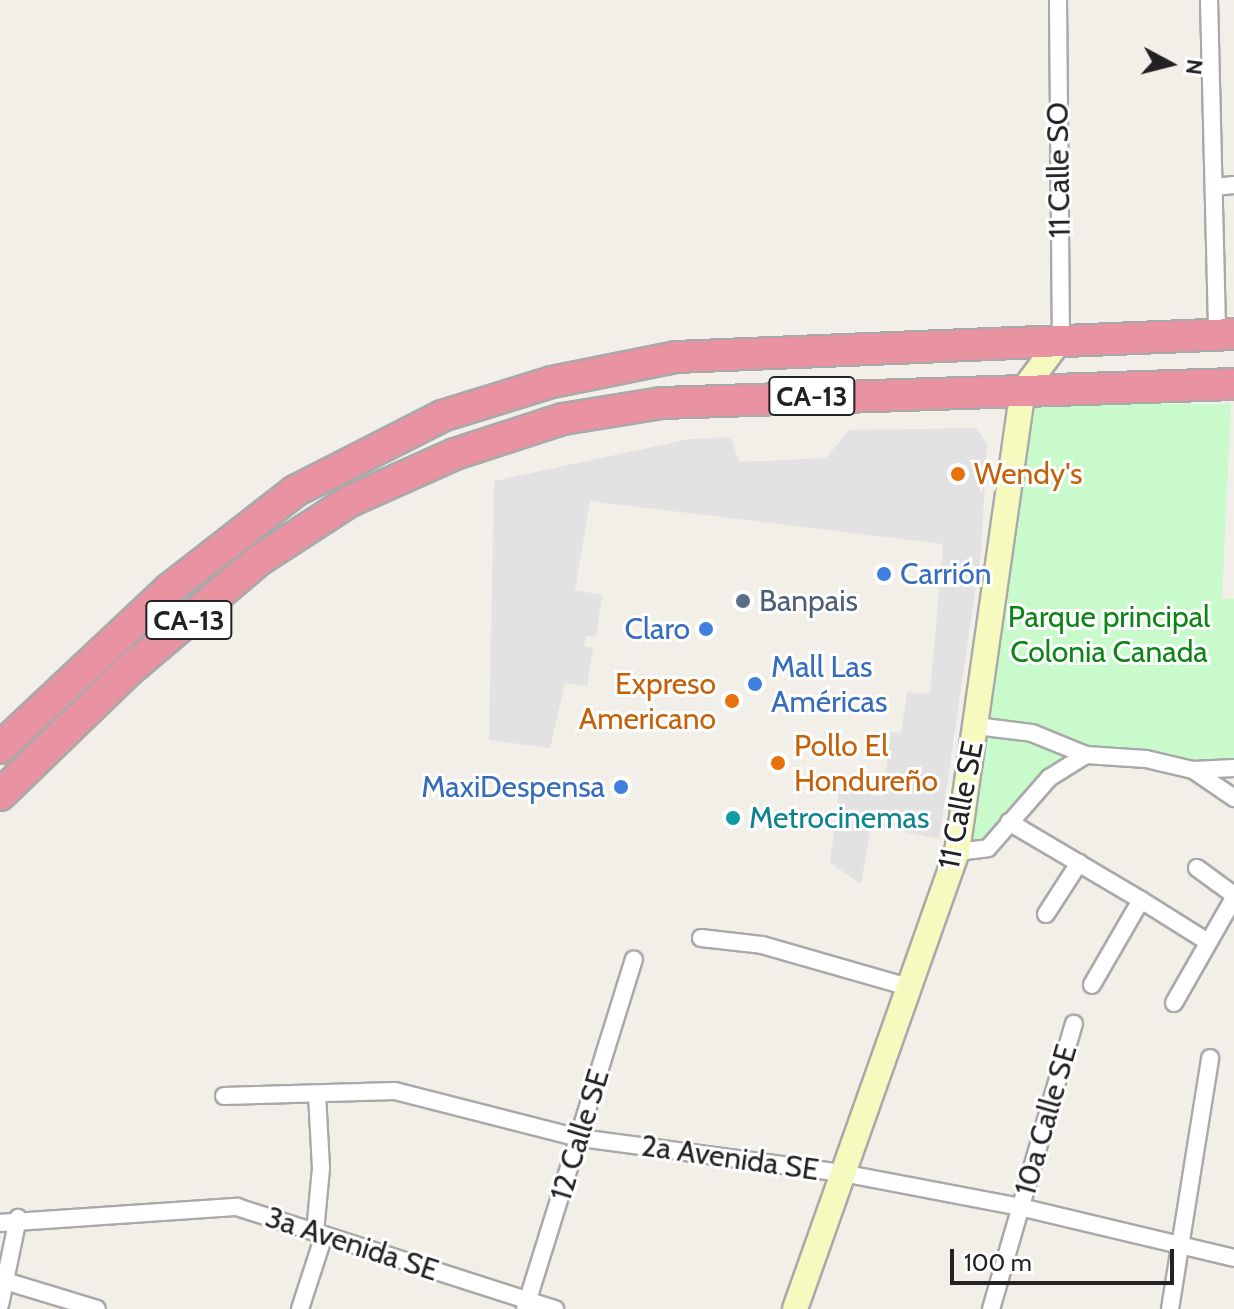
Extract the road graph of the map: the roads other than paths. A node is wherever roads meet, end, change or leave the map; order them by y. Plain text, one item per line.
1 (1058, 0) edge
2 (1209, 0) edge
3 (1234, 185) edge
4 (1215, 187) junction
5 (1226, 335) edge
6 (1061, 339) junction
7 (1234, 384) edge
8 (1023, 390) junction
9 (976, 726) junction
10 (0, 748) edge
11 (1086, 755) junction
12 (1234, 768) edge
13 (1193, 770) junction
14 (0, 795) edge
15 (1234, 798) edge
16 (1009, 822) junction
17 (957, 852) junction
18 (1079, 863) junction
19 (1197, 868) dead end
20 (1234, 896) edge
21 (1141, 900) junction
22 (1046, 914) dead end
23 (701, 938) dead end
24 (1208, 942) junction
25 (634, 960) dead end
26 (1092, 985) dead end
27 (908, 987) junction
28 (1174, 1003) dead end
29 (1074, 1024) dead end
30 (1210, 1058) dead end
31 (317, 1095) junction
32 (224, 1096) dead end
33 (580, 1138) junction
34 (842, 1173) junction
35 (1020, 1207) junction
36 (18, 1218) junction
37 (0, 1223) edge
38 (320, 1233) junction
39 (1177, 1243) junction
40 (1234, 1258) edge
41 (5, 1281) junction
42 (0, 1305) edge
43 (526, 1305) edge
44 (97, 1309) edge
45 (300, 1309) edge
46 (555, 1309) edge
47 (795, 1309) edge
48 (991, 1309) edge
49 (1170, 1309) edge

1 - 6 street, 11 Calle SO
2 - 4 street
3 - 4 street
4 - 5 street
5 - 6 highway, CA-13
6 - 8 street, 11 Calle SE
6 - 10 highway, CA-13
7 - 8 highway, CA-13
8 - 9 street, 11 Calle SE
8 - 14 highway, CA-13
9 - 11 street
9 - 17 street, 11 Calle SE
11 - 13 street
11 - 16 street
12 - 13 street
13 - 15 street
16 - 17 street
16 - 18 street
17 - 27 street, 11 Calle SE
18 - 21 street
18 - 22 street
19 - 20 street
20 - 24 street
21 - 24 street
21 - 26 street
23 - 27 street
24 - 28 street
25 - 33 street, 12 Calle SE
27 - 34 street, 11 Calle SE
29 - 35 street, 10a Calle SE
30 - 39 street
31 - 32 street, 2a Avenida SE
31 - 33 street, 2a Avenida SE
31 - 38 street
33 - 34 street, 2a Avenida SE
33 - 43 street, 12 Calle SE
34 - 35 street, 2a Avenida SE
34 - 47 street, 11 Calle SE
35 - 39 street, 2a Avenida SE
35 - 48 street, 10a Calle SE
36 - 37 street
36 - 38 street, 3a Avenida SE
36 - 41 street
38 - 43 street, 3a Avenida SE
38 - 45 street
39 - 40 street, 2a Avenida SE
39 - 49 street
41 - 42 street
41 - 44 street
43 - 46 street, 3a Avenida SE

